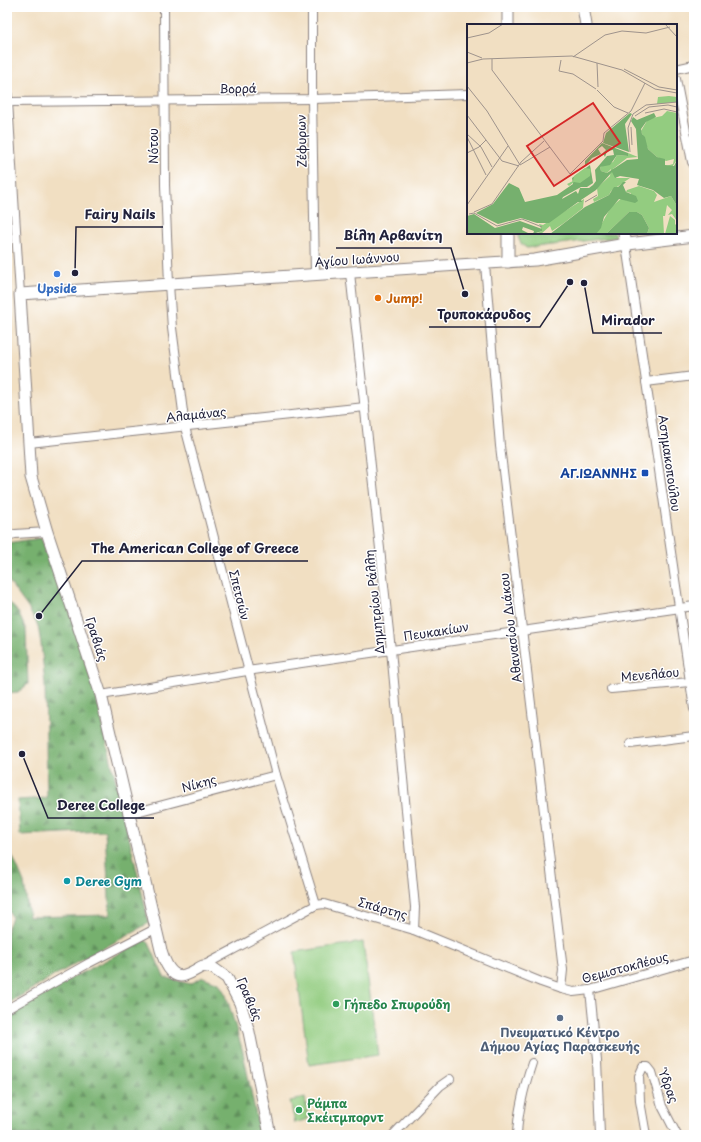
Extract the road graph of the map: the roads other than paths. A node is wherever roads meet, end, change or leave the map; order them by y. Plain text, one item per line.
1 (164, 7) edge
2 (312, 7) edge
3 (508, 7) edge
4 (582, 7) edge
5 (508, 24) edge
6 (586, 24) edge
7 (694, 65) edge
8 (677, 69) edge
9 (677, 84) edge
10 (7, 85) edge
11 (467, 94) edge
12 (312, 99) junction
13 (165, 101) junction
14 (8, 102) junction
15 (694, 165) edge
16 (508, 234) edge
17 (624, 234) edge
18 (694, 236) edge
19 (626, 245) junction
20 (508, 262) junction
21 (485, 264) junction
22 (350, 272) junction
23 (315, 275) junction
24 (169, 284) junction
25 (20, 294) junction
26 (694, 376) edge
27 (646, 382) junction
28 (365, 407) junction
29 (185, 427) junction
30 (29, 443) junction
31 (47, 532) junction
32 (7, 536) edge
33 (694, 606) edge
34 (679, 608) junction
35 (522, 630) junction
36 (391, 650) junction
37 (247, 670) junction
38 (690, 682) junction
39 (611, 689) dead end
40 (101, 695) junction
41 (694, 709) edge
42 (694, 736) edge
43 (630, 744) dead end
44 (276, 775) junction
45 (129, 814) junction
46 (316, 906) junction
47 (155, 929) junction
48 (414, 930) junction
49 (694, 960) edge
50 (203, 966) junction
51 (561, 989) junction
52 (590, 990) junction
53 (7, 1009) edge
54 (532, 1063) dead end
55 (450, 1079) dead end
56 (270, 1135) edge
57 (393, 1135) edge
58 (517, 1135) edge
59 (600, 1135) edge
60 (646, 1135) edge
61 (677, 1135) edge

1 - 13 street, Νότου
2 - 12 street, Ζέφυρων
3 - 5 street
4 - 6 street
7 - 8 street
9 - 15 street
10 - 14 street, Γραβιάς
11 - 12 street, Βορρά
12 - 13 street, Βορρά
12 - 23 street, Ζέφυρων
13 - 14 street, Βορρά
13 - 24 street, Νότου
14 - 25 street, Γραβιάς
16 - 20 street
17 - 19 street
18 - 19 street, Αγίου Ιωάννου
19 - 20 street, Αγίου Ιωάννου
19 - 27 street, Ασημακοπούλου
20 - 21 street, Αγίου Ιωάννου
21 - 22 street, Αγίου Ιωάννου
21 - 35 street, Αθανασίου Διάκου
22 - 23 street, Αγίου Ιωάννου
22 - 28 street, Δημητρίου Ράλλη
23 - 24 street, Αγίου Ιωάννου
24 - 25 street, Αγίου Ιωάννου
24 - 29 street, Σπετσών
25 - 30 street, Γραβιάς
26 - 27 street
27 - 34 street, Ασημακοπούλου
28 - 29 street, Αλαμάνας
28 - 36 street, Δημητρίου Ράλλη
29 - 30 street, Αλαμάνας
29 - 37 street, Σπετσών
30 - 31 street, Γραβιάς
31 - 32 street
31 - 40 street, Γραβιάς
33 - 34 street, Πευκακίων
34 - 35 street, Πευκακίων
34 - 38 street, Ασημακοπούλου
35 - 36 street, Πευκακίων
35 - 51 street, Αθανασίου Διάκου
36 - 37 street, Πευκακίων
36 - 48 street, Δημητρίου Ράλλη
37 - 40 street, Πευκακίων
37 - 44 street, Σπετσών
38 - 39 street, Μενελάου
38 - 41 street, Ασημακοπούλου
40 - 45 street, Γραβιάς
42 - 43 street
44 - 45 street, Νίκης
44 - 46 street, Σπετσών
45 - 47 street, Γραβιάς
46 - 48 street, Σπάρτης
46 - 50 street
47 - 50 street, Γραβιάς
47 - 53 street
48 - 51 street, Σπάρτης
49 - 52 street, Θεμιστοκλέους
50 - 56 street, Γραβιάς
51 - 52 street, Θεμιστοκλέους
52 - 59 street
54 - 58 street
55 - 57 street
60 - 61 street, Ύδρας

